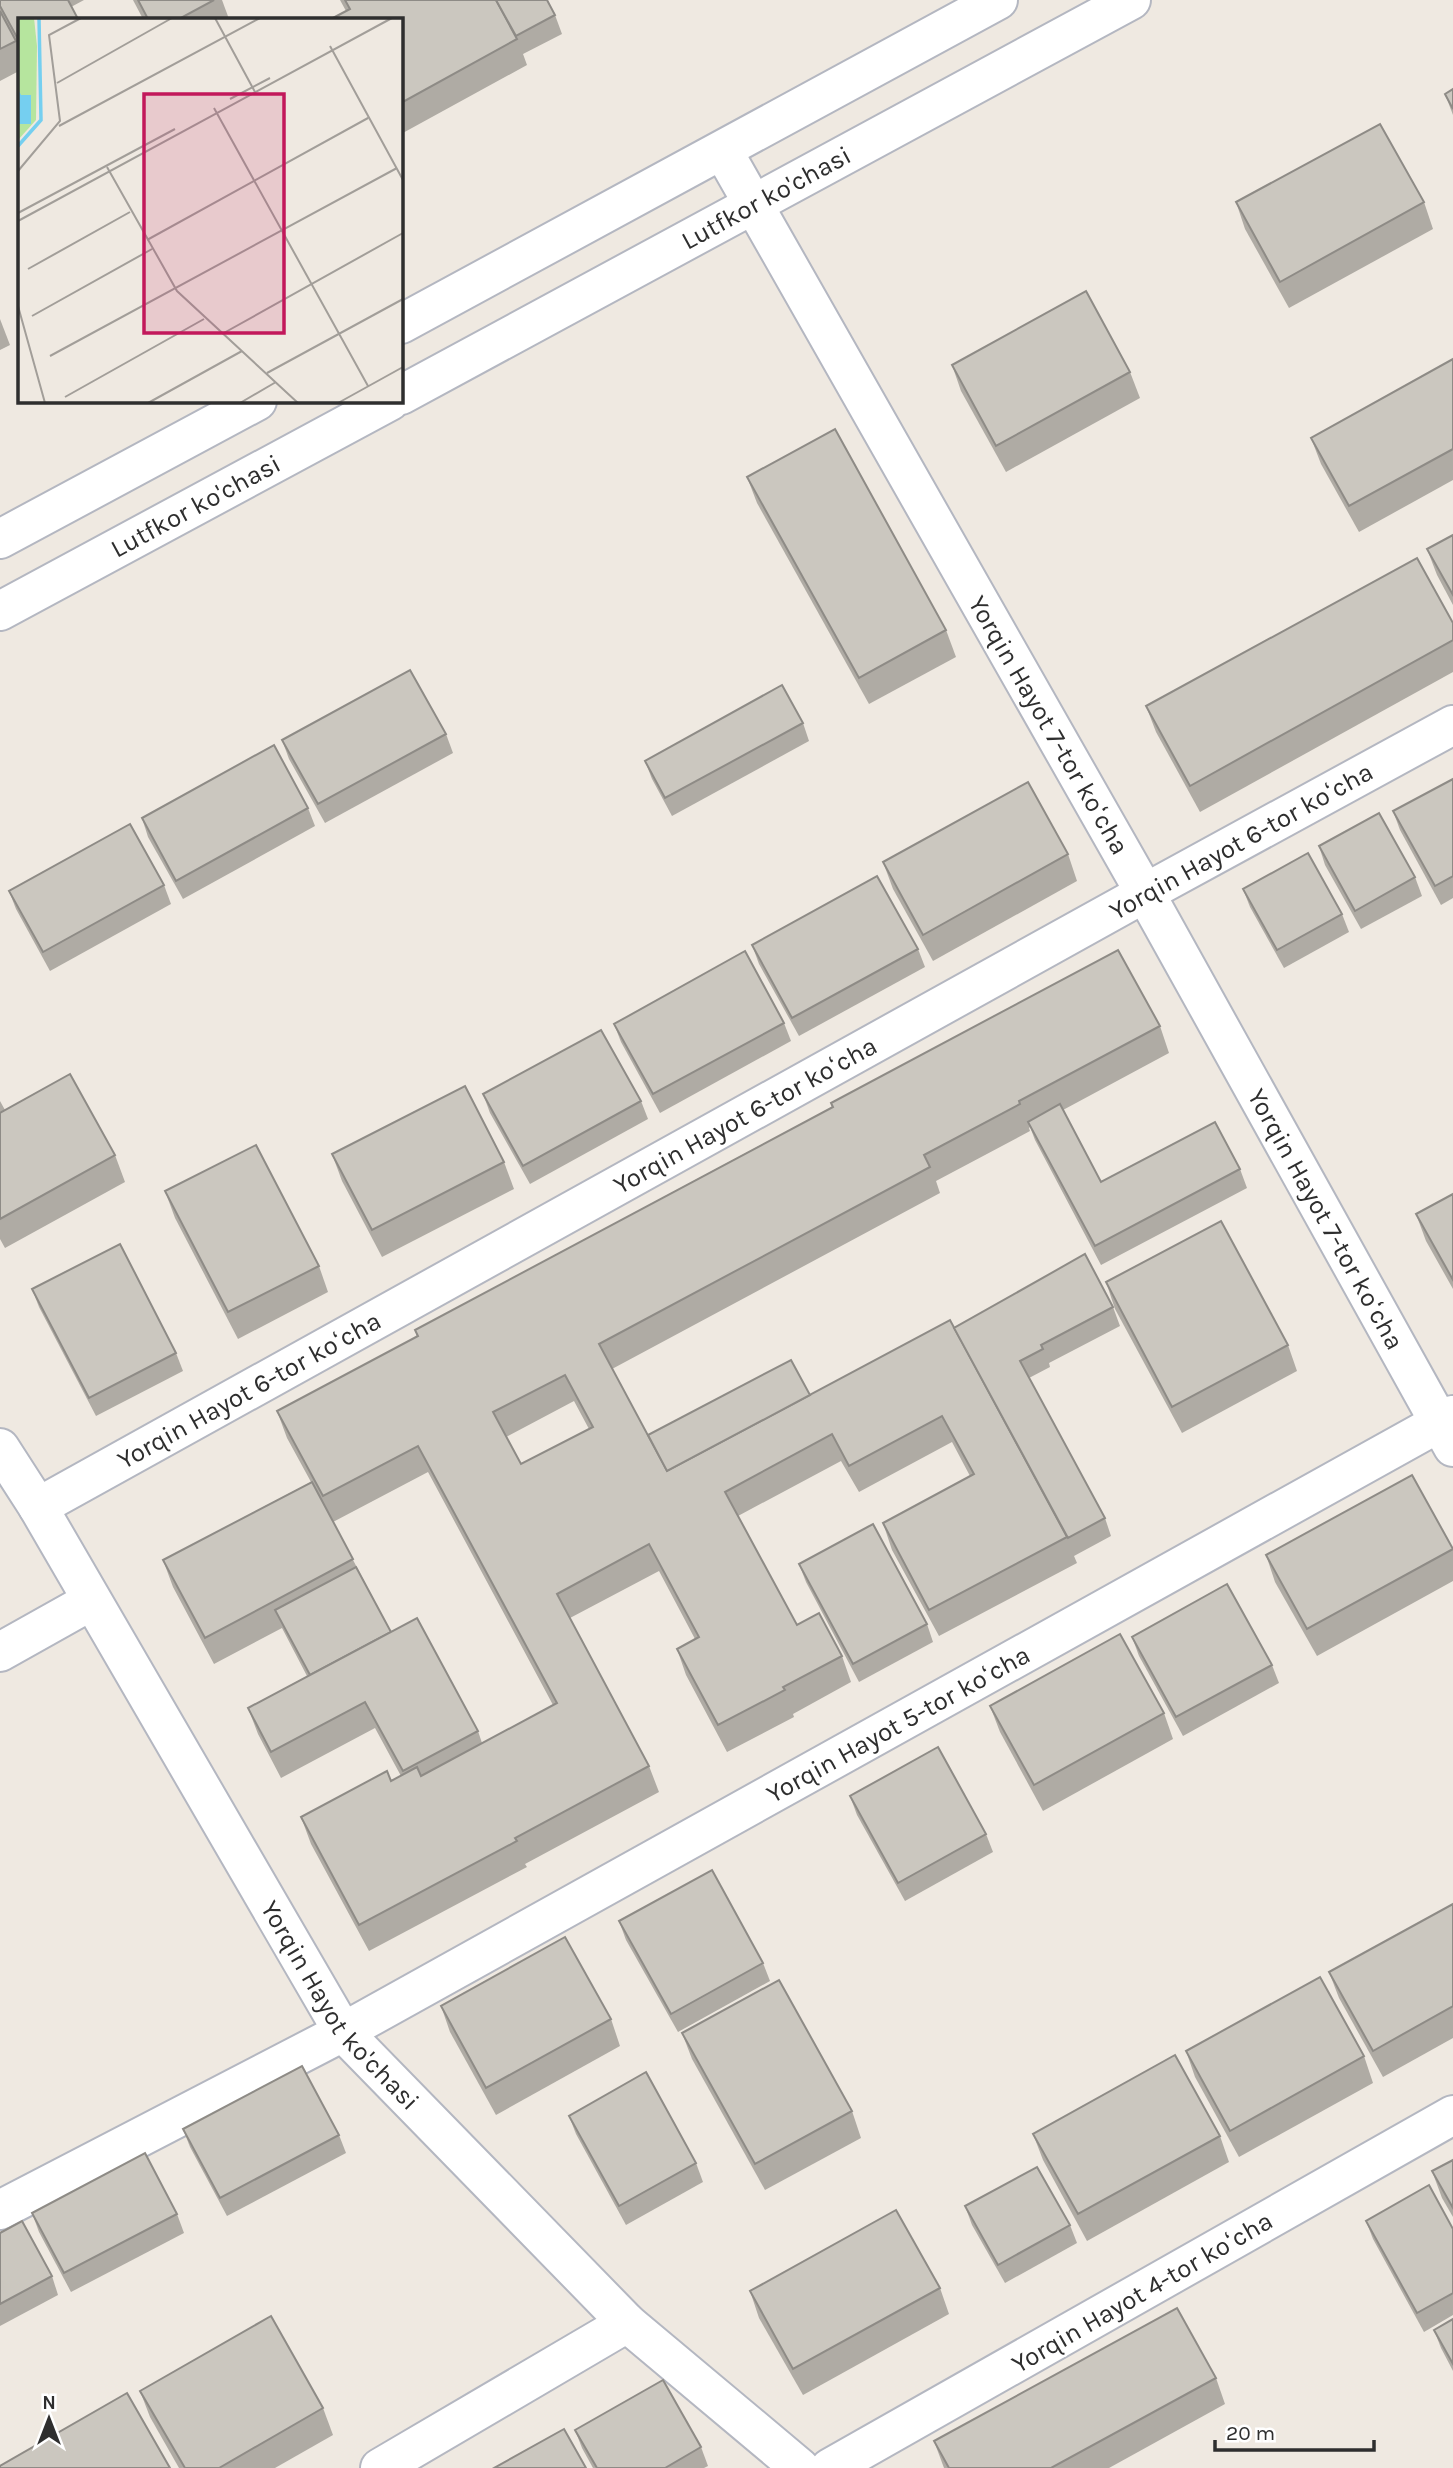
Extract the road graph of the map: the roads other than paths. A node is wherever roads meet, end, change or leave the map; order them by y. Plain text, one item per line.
1 (999, 0) edge
2 (1131, 0) edge
3 (723, 151) junction
4 (753, 205) junction
5 (402, 323) edge
6 (402, 394) edge
7 (255, 402) edge
8 (388, 402) edge
9 (0, 539) edge
10 (0, 611) edge
11 (1453, 725) edge
12 (1145, 893) junction
13 (1449, 1428) edge
14 (0, 1448) edge
15 (38, 1507) junction
16 (91, 1601) junction
17 (0, 1651) edge
18 (343, 2032) junction
19 (1453, 2115) edge
20 (0, 2210) edge
21 (627, 2323) junction
22 (380, 2468) edge
23 (800, 2468) edge
24 (830, 2468) edge

1 - 3 street
2 - 4 street, Lutfkor ko'chasi
3 - 4 street, Yorqin Hayot 7-tor koʻcha
3 - 5 street
4 - 6 street, Lutfkor ko'chasi
4 - 12 street, Yorqin Hayot 7-tor koʻcha
7 - 9 street
8 - 10 street, Lutfkor ko'chasi
11 - 12 street, Yorqin Hayot 6-tor koʻcha
12 - 13 street, Yorqin Hayot 7-tor koʻcha
12 - 15 street, Yorqin Hayot 6-tor koʻcha
13 - 18 street, Yorqin Hayot 5-tor koʻcha
14 - 15 street, Yorqin Hayot ko'chasi
15 - 16 street, Yorqin Hayot ko'chasi
16 - 17 street
16 - 18 street, Yorqin Hayot ko'chasi
18 - 20 street, Yorqin Hayot 5-tor koʻcha
18 - 21 street, Yorqin Hayot ko'chasi
19 - 24 street, Yorqin Hayot 4-tor koʻcha
21 - 22 street
21 - 23 street, Yorqin Hayot ko'chasi

